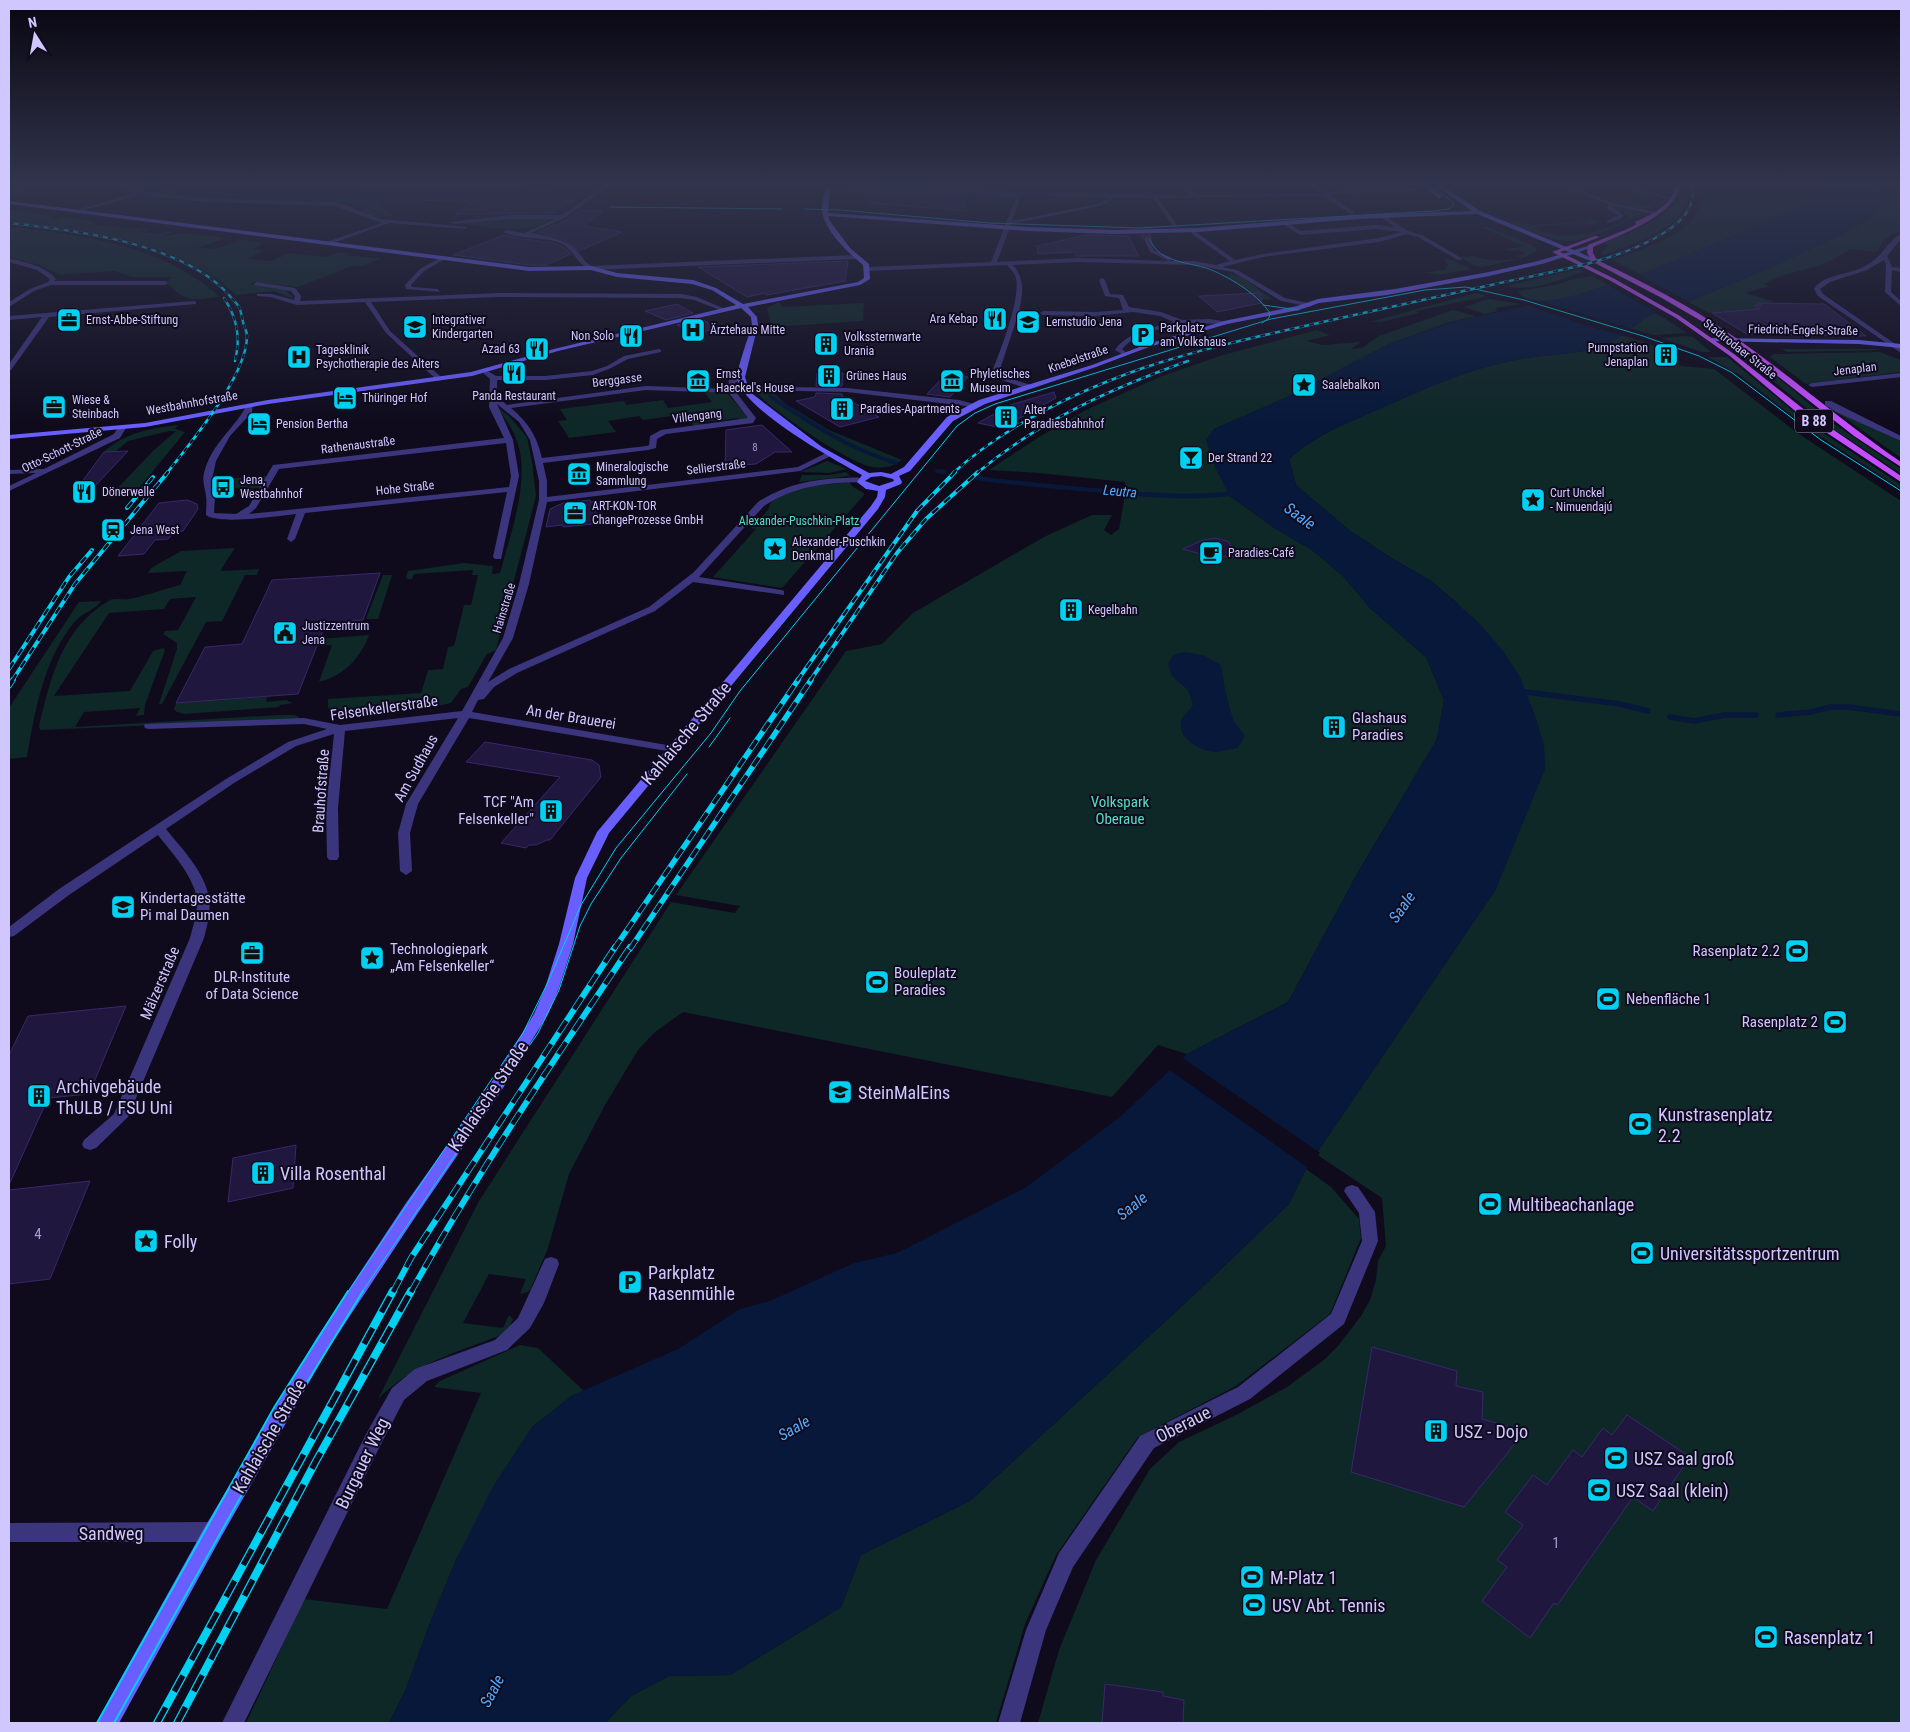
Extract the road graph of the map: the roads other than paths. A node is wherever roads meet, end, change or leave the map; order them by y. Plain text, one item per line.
1 (28, 265) edge
2 (431, 265) edge
3 (496, 265) edge
4 (584, 265) edge
5 (629, 265) edge
6 (866, 265) edge
7 (943, 265) edge
8 (1010, 265) edge
9 (1207, 265) edge
10 (1222, 265) edge
11 (1506, 265) edge
12 (1528, 265) edge
13 (1582, 265) edge
14 (1602, 265) edge
15 (1872, 265) edge
16 (1889, 265) edge
17 (1218, 266) junction
18 (591, 268) junction
19 (1888, 268) junction
20 (868, 269) junction
21 (1901, 270) edge
22 (1102, 280) dead end
23 (165, 282) dead end
24 (1440, 282) junction
25 (50, 284) junction
26 (256, 284) dead end
27 (259, 295) dead end
28 (498, 296) junction
29 (1898, 298) edge
30 (367, 300) junction
31 (194, 303) dead end
32 (296, 303) junction
33 (1901, 304) edge
34 (9, 305) edge
35 (741, 305) junction
36 (1310, 305) junction
37 (712, 308) junction
38 (1130, 311) junction
39 (1014, 313) junction
40 (1031, 313) dead end
41 (1043, 313) dead end
42 (46, 316) junction
43 (754, 317) junction
44 (9, 318) edge
45 (1181, 322) junction
46 (1226, 322) junction
47 (1712, 340) junction
48 (1739, 343) junction
49 (1893, 345) junction
50 (1720, 346) junction
51 (1901, 346) edge
52 (20, 350) junction
53 (9, 351) edge
54 (1901, 351) edge
55 (659, 352) dead end
56 (1125, 354) junction
57 (9, 368) edge
58 (484, 371) junction
59 (1901, 375) edge
60 (741, 377) junction
61 (494, 378) junction
62 (438, 379) junction
63 (1812, 385) dead end
64 (1028, 387) junction
65 (744, 388) junction
66 (731, 391) junction
67 (494, 398) junction
68 (1828, 402) dead end
69 (978, 404) junction
70 (250, 406) junction
71 (506, 406) junction
72 (122, 428) junction
73 (9, 437) edge
74 (1901, 439) edge
75 (508, 440) junction
76 (829, 455) junction
77 (540, 461) junction
78 (1901, 465) edge
79 (49, 469) junction
80 (9, 472) edge
81 (893, 476) junction
82 (864, 478) junction
83 (1901, 480) edge
84 (9, 488) edge
85 (882, 488) junction
86 (512, 489) junction
87 (543, 500) junction
88 (300, 511) junction
89 (210, 515) joint
90 (237, 517) junction
91 (291, 539) dead end
92 (498, 557) dead end
93 (692, 579) junction
94 (782, 593) dead end
95 (466, 714) junction
96 (149, 726) dead end
97 (340, 728) junction
98 (673, 749) junction
99 (159, 828) junction
100 (333, 857) dead end
101 (406, 871) dead end
102 (9, 934) edge
103 (90, 1144) dead end
104 (1352, 1191) dead end
105 (550, 1264) dead end
106 (213, 1532) junction
107 (9, 1533) edge
108 (107, 1723) edge
109 (233, 1723) edge
110 (1009, 1723) edge

1 - 25 street
2 - 28 street
3 - 18 main road
4 - 18 street
5 - 18 street
6 - 20 main road
7 - 20 street
8 - 39 street
9 - 17 street
10 - 17 street
11 - 24 main road, Knebelstraße
12 - 24 main road, Knebelstraße
13 - 47 main road, Stadtrodaer Straße / B 88
14 - 48 main road, Stadtrodaer Straße / B 88
15 - 49 street
16 - 19 street
17 - 36 street
18 - 35 main road
19 - 21 street
19 - 29 street
20 - 35 main road
22 - 38 street
23 - 25 street
24 - 36 main road, Knebelstraße
25 - 34 street
26 - 32 street
27 - 32 street
28 - 30 street
28 - 37 street
29 - 33 street
30 - 32 street
30 - 62 street
31 - 42 street
35 - 37 main road
35 - 43 main road
36 - 46 main road, Knebelstraße
37 - 43 main road
37 - 58 main road
38 - 41 street
38 - 45 street
39 - 40 street
39 - 64 street
42 - 44 street
42 - 52 street
43 - 60 main road
45 - 46 street, Knebelstraße
45 - 56 street, Knebelstraße
46 - 56 main road, Knebelstraße
47 - 48 main road, Friedrich-Engels-Straße
47 - 50 main road, Stadtrodaer Straße / B 88
48 - 49 main road, Friedrich-Engels-Straße
48 - 50 main road, Friedrich-Engels-Straße
48 - 78 main road, Stadtrodaer Straße / B 88
49 - 51 main road, Friedrich-Engels-Straße
49 - 54 street
50 - 83 main road, Stadtrodaer Straße / B 88
52 - 53 street
52 - 57 street
55 - 61 street
56 - 64 main road, Knebelstraße
58 - 61 street
58 - 62 main road
59 - 63 street, Jenaplan
60 - 65 main road
60 - 66 street, Villengang
61 - 67 street
62 - 70 main road
64 - 69 main road, Knebelstraße
65 - 69 street
65 - 76 main road
66 - 71 street, Berggasse
66 - 77 street, Villengang
67 - 71 street, Hainstraße
67 - 75 street
68 - 74 street
69 - 81 main road, Knebelstraße
70 - 72 main road, Westbahnhofstraße
70 - 89 street, Westbahnhofstraße
71 - 77 street, Hainstraße
72 - 73 main road, Westbahnhofstraße
72 - 79 street, Otto-Schott-Straße
75 - 86 street
75 - 90 street, Rathenaustraße
76 - 82 main road
76 - 87 street, Sellierstraße
77 - 87 street, Hainstraße
79 - 80 street
79 - 84 street, Otto-Schott-Straße
81 - 82 main road
81 - 85 main road, Knebelstraße
82 - 85 main road
82 - 93 street
85 - 98 main road, Kahlaische Straße
86 - 88 street, Hohe Straße
86 - 92 street
87 - 95 street, Hainstraße
88 - 90 street, Hohe Straße
88 - 91 street
89 - 90 street, Hohe Straße
93 - 94 street
93 - 95 street
95 - 97 street, Felsenkellerstraße
95 - 98 street, An der Brauerei
95 - 101 street, Am Sudhaus
96 - 97 street
97 - 99 street, Felsenkellerstraße
97 - 100 street, Brauhofstraße
98 - 106 main road, Kahlaische Straße
99 - 102 street, Felsenkellerstraße
99 - 103 street, Mälzerstraße
104 - 110 street, Oberaue
105 - 109 street, Burgauer Weg
106 - 107 street, Sandweg
106 - 108 main road, Kahlaische Straße

